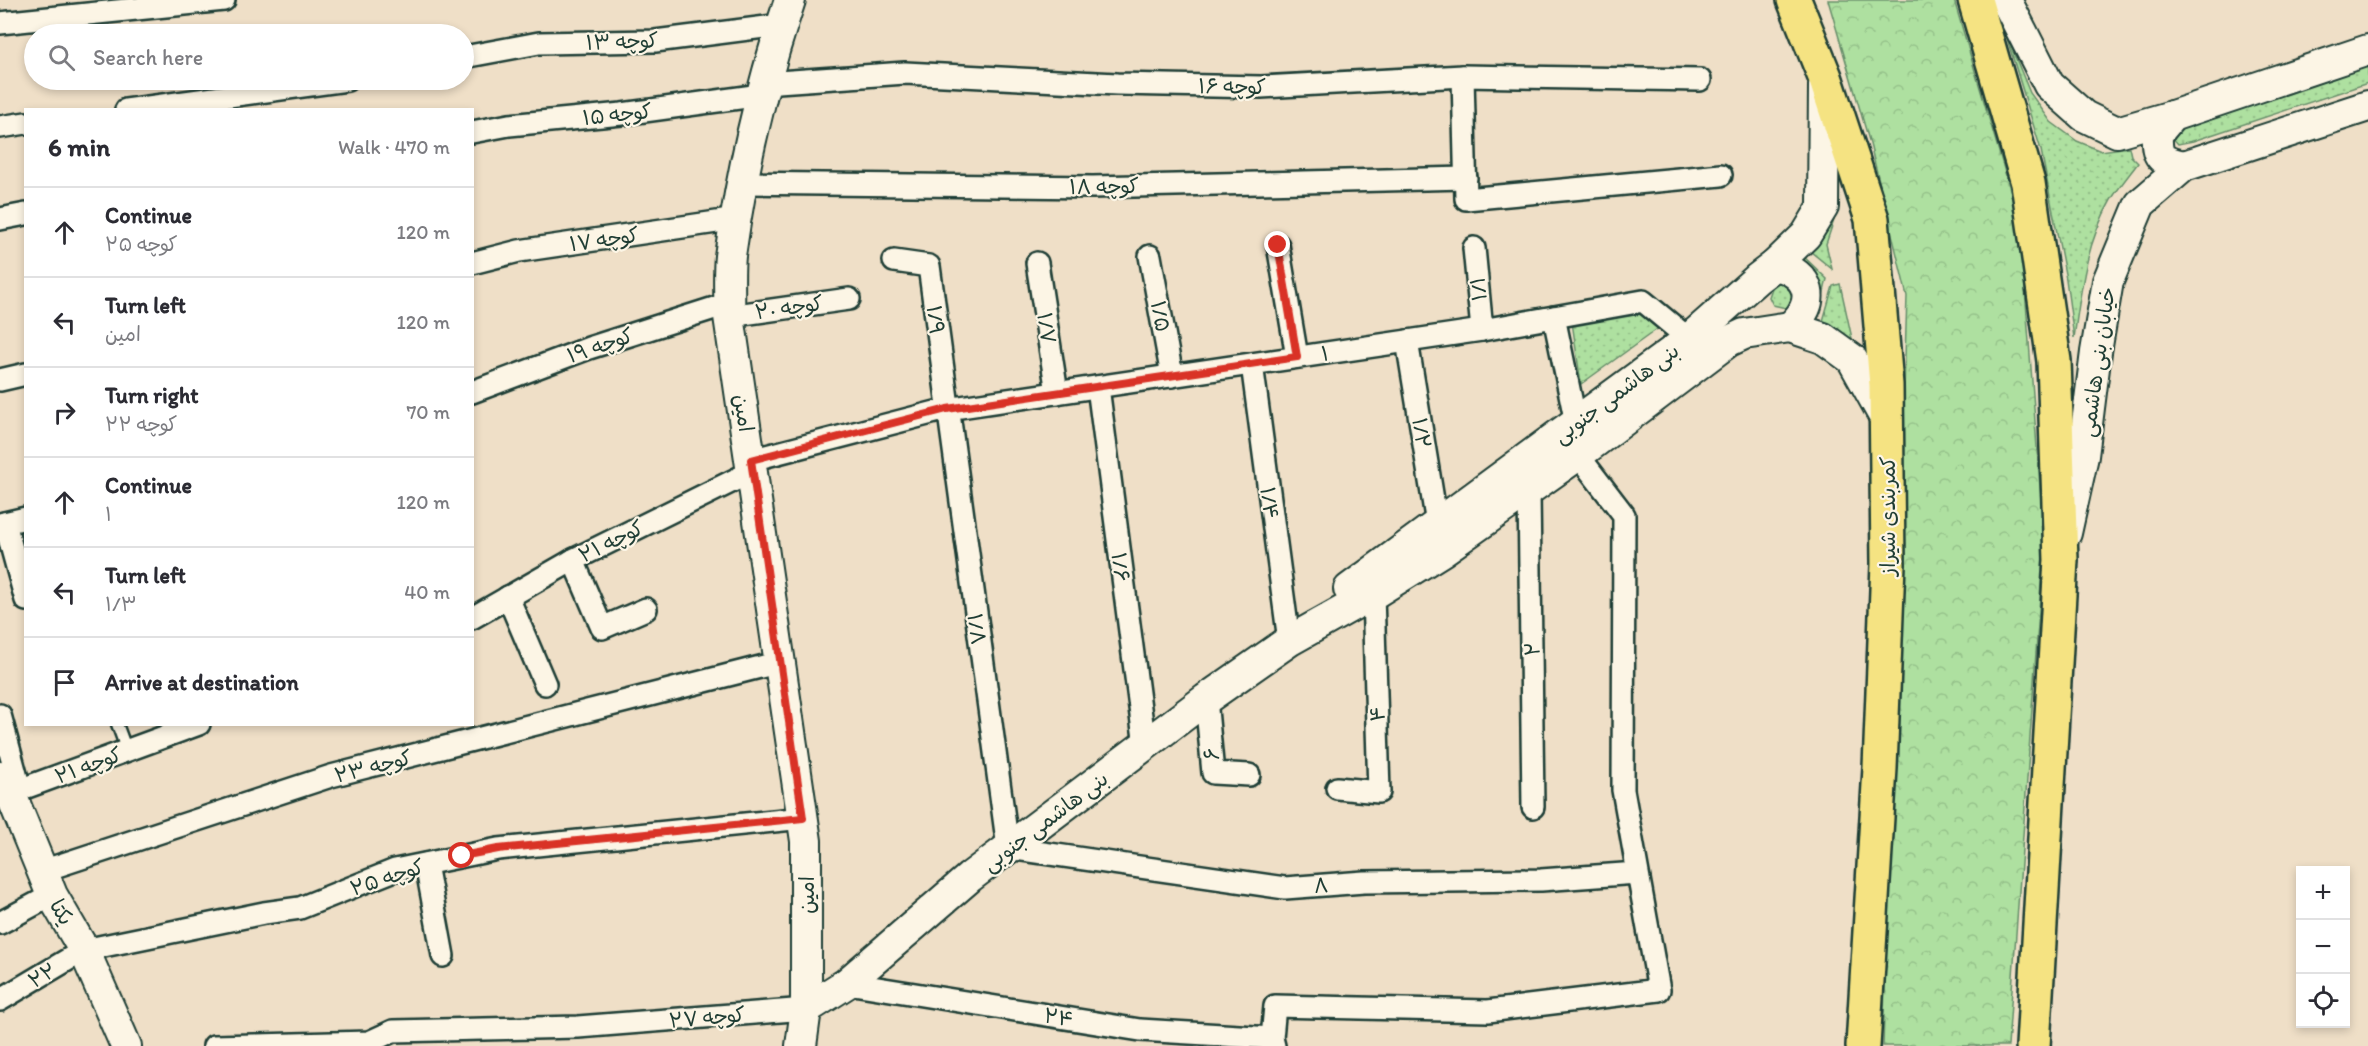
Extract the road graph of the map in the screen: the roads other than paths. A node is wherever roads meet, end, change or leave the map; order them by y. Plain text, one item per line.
1 (224, 0) edge
2 (1794, 0) edge
3 (1975, 0) edge
4 (2006, 0) edge
5 (786, 13) edge
6 (0, 22) edge
7 (2368, 50) edge
8 (474, 55) edge
9 (1463, 76) junction
10 (1825, 77) junction
11 (1700, 80) dead end
12 (763, 89) junction
13 (273, 90) edge
14 (2368, 106) edge
15 (141, 108) edge
16 (2172, 116) junction
17 (24, 123) edge
18 (0, 127) edge
19 (474, 132) edge
20 (2184, 166) junction
21 (1721, 175) dead end
22 (1466, 178) junction
23 (743, 183) junction
24 (24, 214) edge
25 (0, 219) edge
26 (737, 219) junction
27 (1278, 245) dead end
28 (1474, 248) dead end
29 (1150, 255) dead end
30 (894, 261) dead end
31 (474, 262) edge
32 (1037, 262) dead end
33 (1776, 266) junction
34 (849, 299) dead end
35 (730, 309) junction
36 (1554, 317) junction
37 (1790, 327) junction
38 (1482, 330) junction
39 (1689, 339) junction
40 (1407, 341) junction
41 (1297, 357) junction
42 (1252, 364) junction
43 (24, 374) edge
44 (1172, 376) junction
45 (0, 380) edge
46 (1098, 387) junction
47 (474, 391) edge
48 (1057, 393) junction
49 (947, 409) junction
50 (1886, 420) junction
51 (1576, 423) junction
52 (1578, 455) junction
53 (752, 466) junction
54 (1529, 491) junction
55 (24, 519) edge
56 (2, 523) edge
57 (1437, 524) junction
58 (573, 560) junction
59 (2061, 560) junction
60 (24, 594) edge
61 (1373, 594) junction
62 (508, 597) junction
63 (646, 609) dead end
64 (474, 617) edge
65 (1289, 641) junction
66 (780, 662) junction
67 (545, 684) dead end
68 (1206, 699) junction
69 (0, 715) edge
70 (118, 726) edge
71 (190, 726) edge
72 (1145, 746) junction
73 (127, 751) junction
74 (1249, 775) dead end
75 (1337, 788) dead end
76 (8, 789) edge
77 (1533, 807) dead end
78 (803, 818) junction
79 (1008, 848) junction
80 (426, 864) junction
81 (1637, 873) junction
82 (47, 883) junction
83 (0, 923) edge
84 (84, 950) junction
85 (443, 956) dead end
86 (847, 983) junction
87 (0, 1000) edge
88 (806, 1009) junction
89 (1273, 1042) edge
90 (126, 1046) edge
91 (214, 1046) edge
92 (801, 1046) edge
93 (1863, 1046) edge
94 (2033, 1046) edge

1 - 6 street
2 - 10 highway, کمربندی شیراز
3 - 59 highway
4 - 16 street
5 - 8 street, کوچه ۱۳
5 - 12 street, امین
7 - 16 street
9 - 11 street, کوچه ۱۶
9 - 12 street, کوچه ۱۶
9 - 22 street
10 - 33 street, بنی هاشمی جنوبی
10 - 50 highway, کمربندی شیراز
12 - 19 street, کوچه ۱۵
12 - 23 street, امین
13 - 15 street
14 - 20 street, خیابان بنی هاشمی
16 - 20 street
17 - 18 street
20 - 59 street, خیابان بنی هاشمی
21 - 22 street
22 - 23 street, کوچه ۱۸
23 - 26 street, امین
24 - 25 street
26 - 31 street, کوچه ۱۷
26 - 35 street, امین
27 - 41 street
28 - 38 street, ۱/۱
29 - 44 street, ۱/۵
30 - 49 street, ۱/۹
32 - 48 street, ۱/۷
33 - 37 street
33 - 39 street, بنی هاشمی جنوبی
34 - 35 street, کوچه ۲۰
35 - 47 street, کوچه ۱۹
35 - 53 street, امین
36 - 38 street, ۱
36 - 39 street, ۱
36 - 51 street
37 - 50 street, بنی هاشمی جنوبی
37 - 52 street, بنی هاشمی جنوبی
38 - 40 street, ۱
39 - 51 street, بنی هاشمی جنوبی
40 - 41 street, ۱
40 - 57 street, ۱/۲
41 - 42 street, ۱
42 - 44 street, ۱
42 - 65 street, ۱/۴
43 - 45 street
44 - 46 street, ۱
46 - 48 street, ۱
46 - 72 street, ۱/۶
48 - 49 street, ۱
49 - 53 street, کوچه ۲۱
49 - 79 street, ۱/۸
50 - 93 highway, کمربندی شیراز
51 - 57 street, بنی هاشمی جنوبی
52 - 54 street, بنی هاشمی جنوبی
52 - 81 street
53 - 58 street, کوچه ۲۱
53 - 66 street, امین
54 - 61 street, بنی هاشمی جنوبی
54 - 77 street, ۲
55 - 56 street
56 - 60 street
57 - 65 street, بنی هاشمی جنوبی
58 - 62 street, کوچه ۲۱
58 - 63 street
59 - 94 highway
61 - 65 street, بنی هاشمی جنوبی
61 - 75 street, ۴
62 - 64 street, کوچه ۲۱
62 - 67 street
65 - 68 street, بنی هاشمی جنوبی
66 - 78 street, امین
66 - 82 street, کوچه ۲۳
68 - 72 street, بنی هاشمی جنوبی
68 - 74 street, ۶
69 - 76 street
70 - 73 lane
71 - 73 street, کوچه ۲۱
72 - 79 street, بنی هاشمی جنوبی
73 - 76 street, کوچه ۲۱
76 - 82 street, یکتا
78 - 80 street, کوچه ۲۵
78 - 88 street, امین
79 - 81 street, ۸
79 - 86 street, بنی هاشمی جنوبی
80 - 84 street, کوچه ۲۵
80 - 85 street
81 - 89 street
82 - 83 street, کوچه ۲۳
82 - 84 street, یکتا
84 - 87 street, ۲۲
84 - 90 street, یکتا
86 - 88 street, بنی هاشمی جنوبی
86 - 89 street, ۲۴
88 - 91 street, کوچه ۲۷
88 - 92 street, امین

